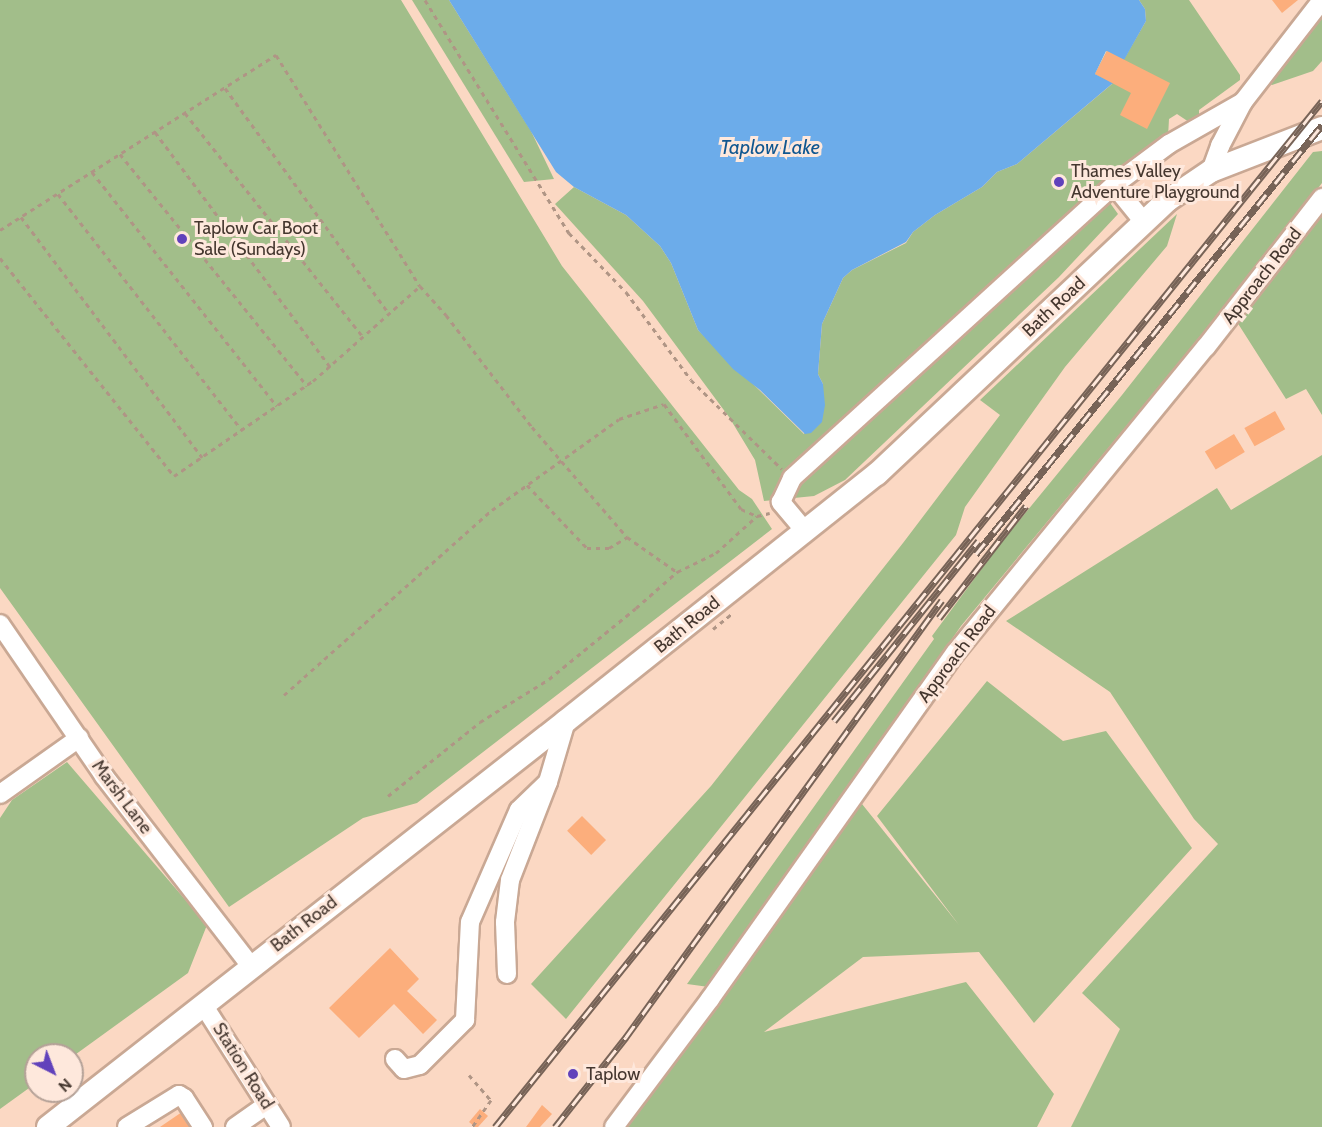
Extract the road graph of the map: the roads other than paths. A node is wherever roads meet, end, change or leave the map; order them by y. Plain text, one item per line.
1 (1322, 0) edge
2 (1243, 102) junction
3 (1322, 128) edge
4 (1211, 171) junction
5 (1114, 185) junction
6 (1322, 198) edge
7 (1144, 222) junction
8 (804, 531) junction
9 (0, 624) edge
10 (566, 721) junction
11 (79, 738) junction
12 (548, 783) junction
13 (0, 794) edge
14 (251, 966) junction
15 (507, 974) dead end
16 (204, 1006) junction
17 (395, 1059) dead end
18 (267, 1105) junction
19 (48, 1127) edge
20 (127, 1127) edge
21 (203, 1127) edge
22 (235, 1127) edge
23 (281, 1127) edge
24 (614, 1127) edge

1 - 2 street
2 - 4 street
2 - 5 street
3 - 4 main road, Bath Road
4 - 7 main road, Bath Road
5 - 7 street
5 - 8 street
6 - 24 street, Approach Road
7 - 8 main road, Bath Road
8 - 10 main road, Bath Road
9 - 11 street, Marsh Lane
10 - 12 street
10 - 14 main road, Bath Road
11 - 13 street
11 - 14 street, Marsh Lane
12 - 15 street
12 - 17 street
14 - 16 main road, Bath Road
16 - 18 street, Station Road
16 - 19 main road, Bath Road
18 - 22 street
18 - 23 street, Station Road
20 - 21 street

